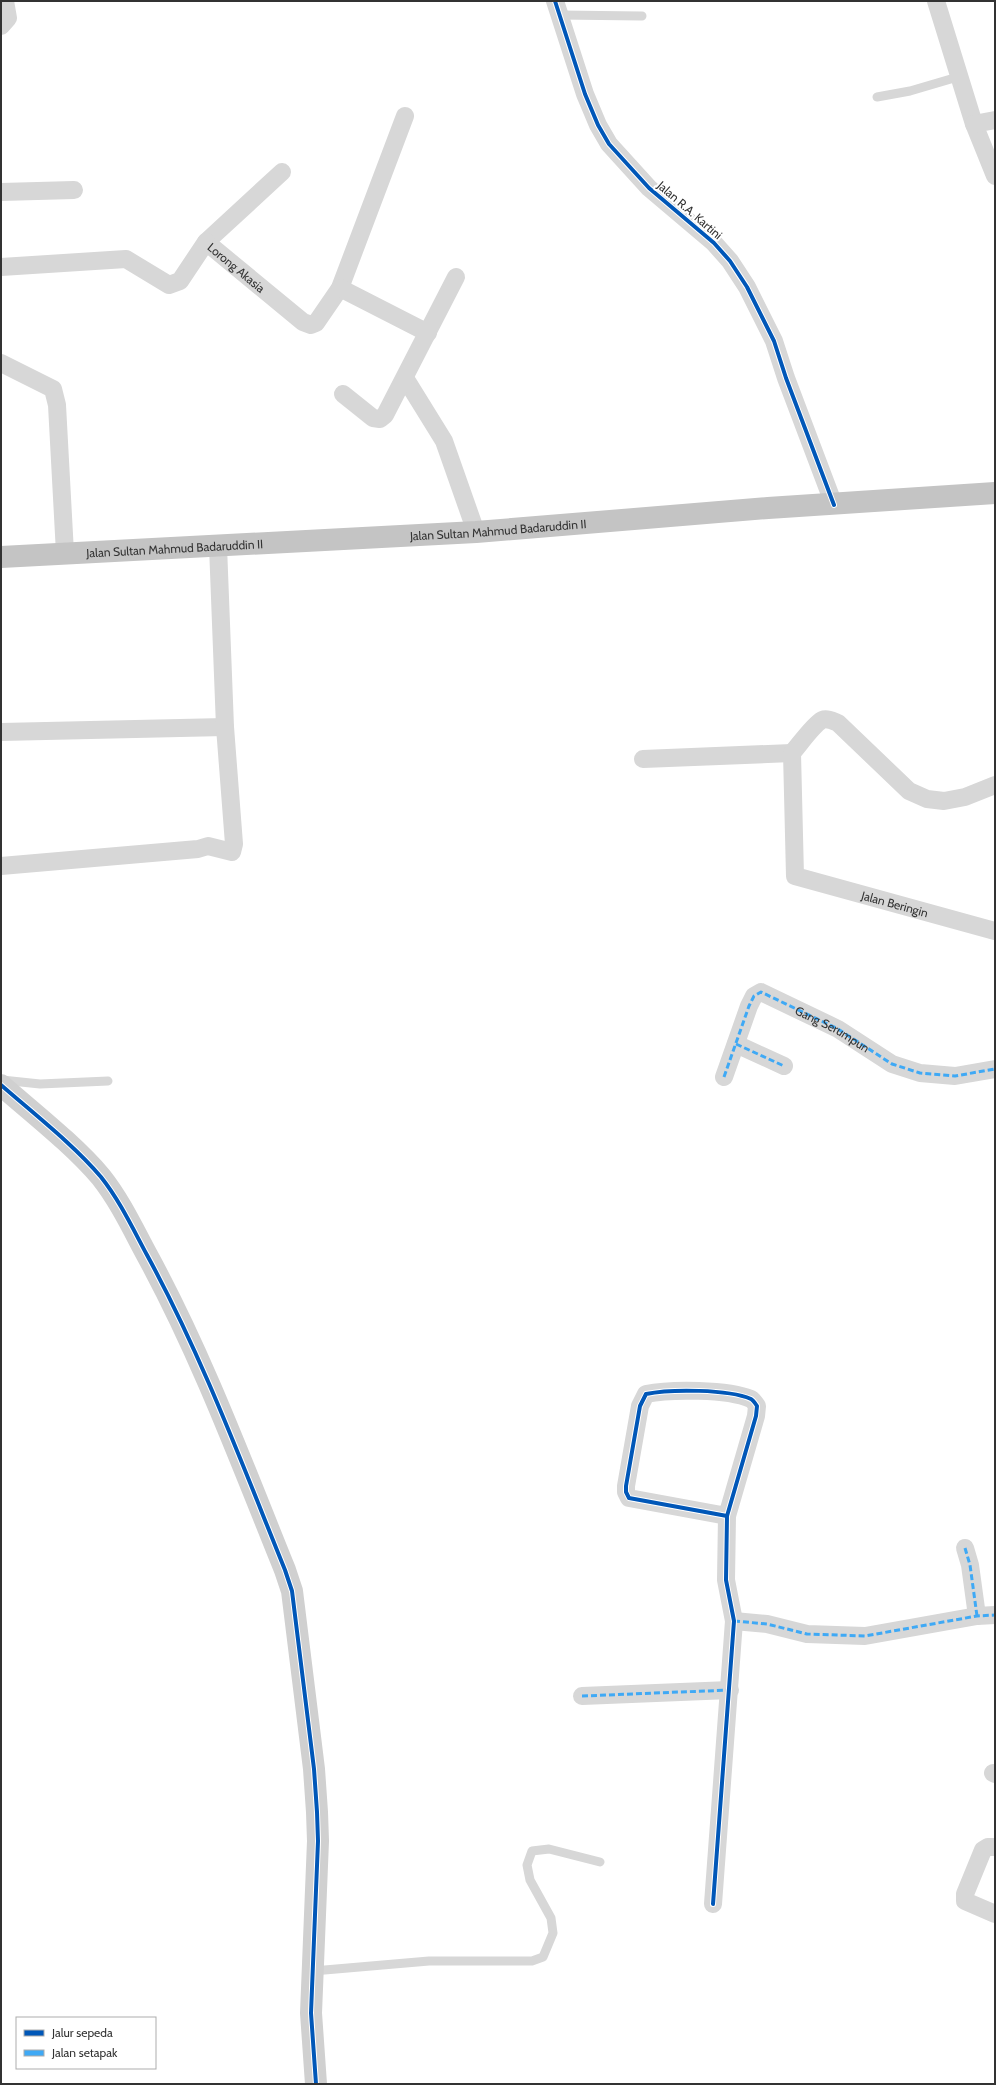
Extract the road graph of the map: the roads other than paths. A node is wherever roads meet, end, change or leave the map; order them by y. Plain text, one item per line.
1 (5, 1) edge
2 (936, 1) edge
3 (557, 8) edge
4 (642, 16) dead end
5 (1, 26) edge
6 (961, 76) junction
7 (877, 97) dead end
8 (405, 116) dead end
9 (995, 120) edge
10 (974, 124) junction
11 (282, 172) dead end
12 (995, 176) edge
13 (74, 190) dead end
14 (1, 192) edge
15 (206, 242) junction
16 (1, 267) edge
17 (456, 277) dead end
18 (340, 288) junction
19 (428, 333) junction
20 (1, 363) edge
21 (405, 378) junction
22 (343, 394) dead end
23 (995, 493) edge
24 (834, 505) junction
25 (476, 532) junction
26 (218, 546) junction
27 (65, 553) junction
28 (1, 557) edge
29 (225, 727) junction
30 (1, 732) edge
31 (792, 753) junction
32 (643, 759) dead end
33 (995, 785) edge
34 (1, 866) edge
35 (995, 931) edge
36 (736, 1044) junction
37 (784, 1066) dead end
38 (995, 1069) edge
39 (724, 1077) dead end
40 (1, 1080) edge
41 (108, 1081) dead end
42 (1, 1085) edge
43 (728, 1516) junction
44 (965, 1548) dead end
45 (995, 1615) edge
46 (977, 1616) junction
47 (734, 1621) junction
48 (730, 1690) junction
49 (582, 1696) dead end
50 (995, 1847) edge
51 (600, 1862) dead end
52 (713, 1904) dead end
53 (995, 1914) edge
54 (313, 1971) junction
55 (316, 2084) edge

1 - 5 street
2 - 6 street
3 - 4 lane
3 - 24 street, Jalan R.A. Kartini
6 - 7 lane
6 - 10 street
8 - 18 street, Lorong Akasia
9 - 10 street
10 - 12 street
11 - 15 street, Lorong Akasia
13 - 14 street
15 - 16 street
15 - 18 street, Lorong Akasia
17 - 19 street
18 - 19 street
19 - 21 street
20 - 27 street
21 - 22 street
21 - 25 street
23 - 24 highway, Jalan Sultan Mahmud Badaruddin II
24 - 25 highway, Jalan Sultan Mahmud Badaruddin II
25 - 26 highway, Jalan Sultan Mahmud Badaruddin II
26 - 27 highway, Jalan Sultan Mahmud Badaruddin II
26 - 29 street
27 - 28 highway, Jalan Sultan Mahmud Badaruddin II
29 - 30 street
29 - 34 street
31 - 32 street
31 - 33 street
31 - 35 street, Jalan Beringin
36 - 37 street
36 - 38 street, Gang Serumpun
36 - 39 street, Gang Serumpun
40 - 41 lane
42 - 54 street
43 - 43 street
43 - 47 street
44 - 46 street
45 - 46 street
46 - 47 street
47 - 48 street
48 - 49 street
48 - 52 street
50 - 53 street
51 - 54 lane
54 - 55 street

